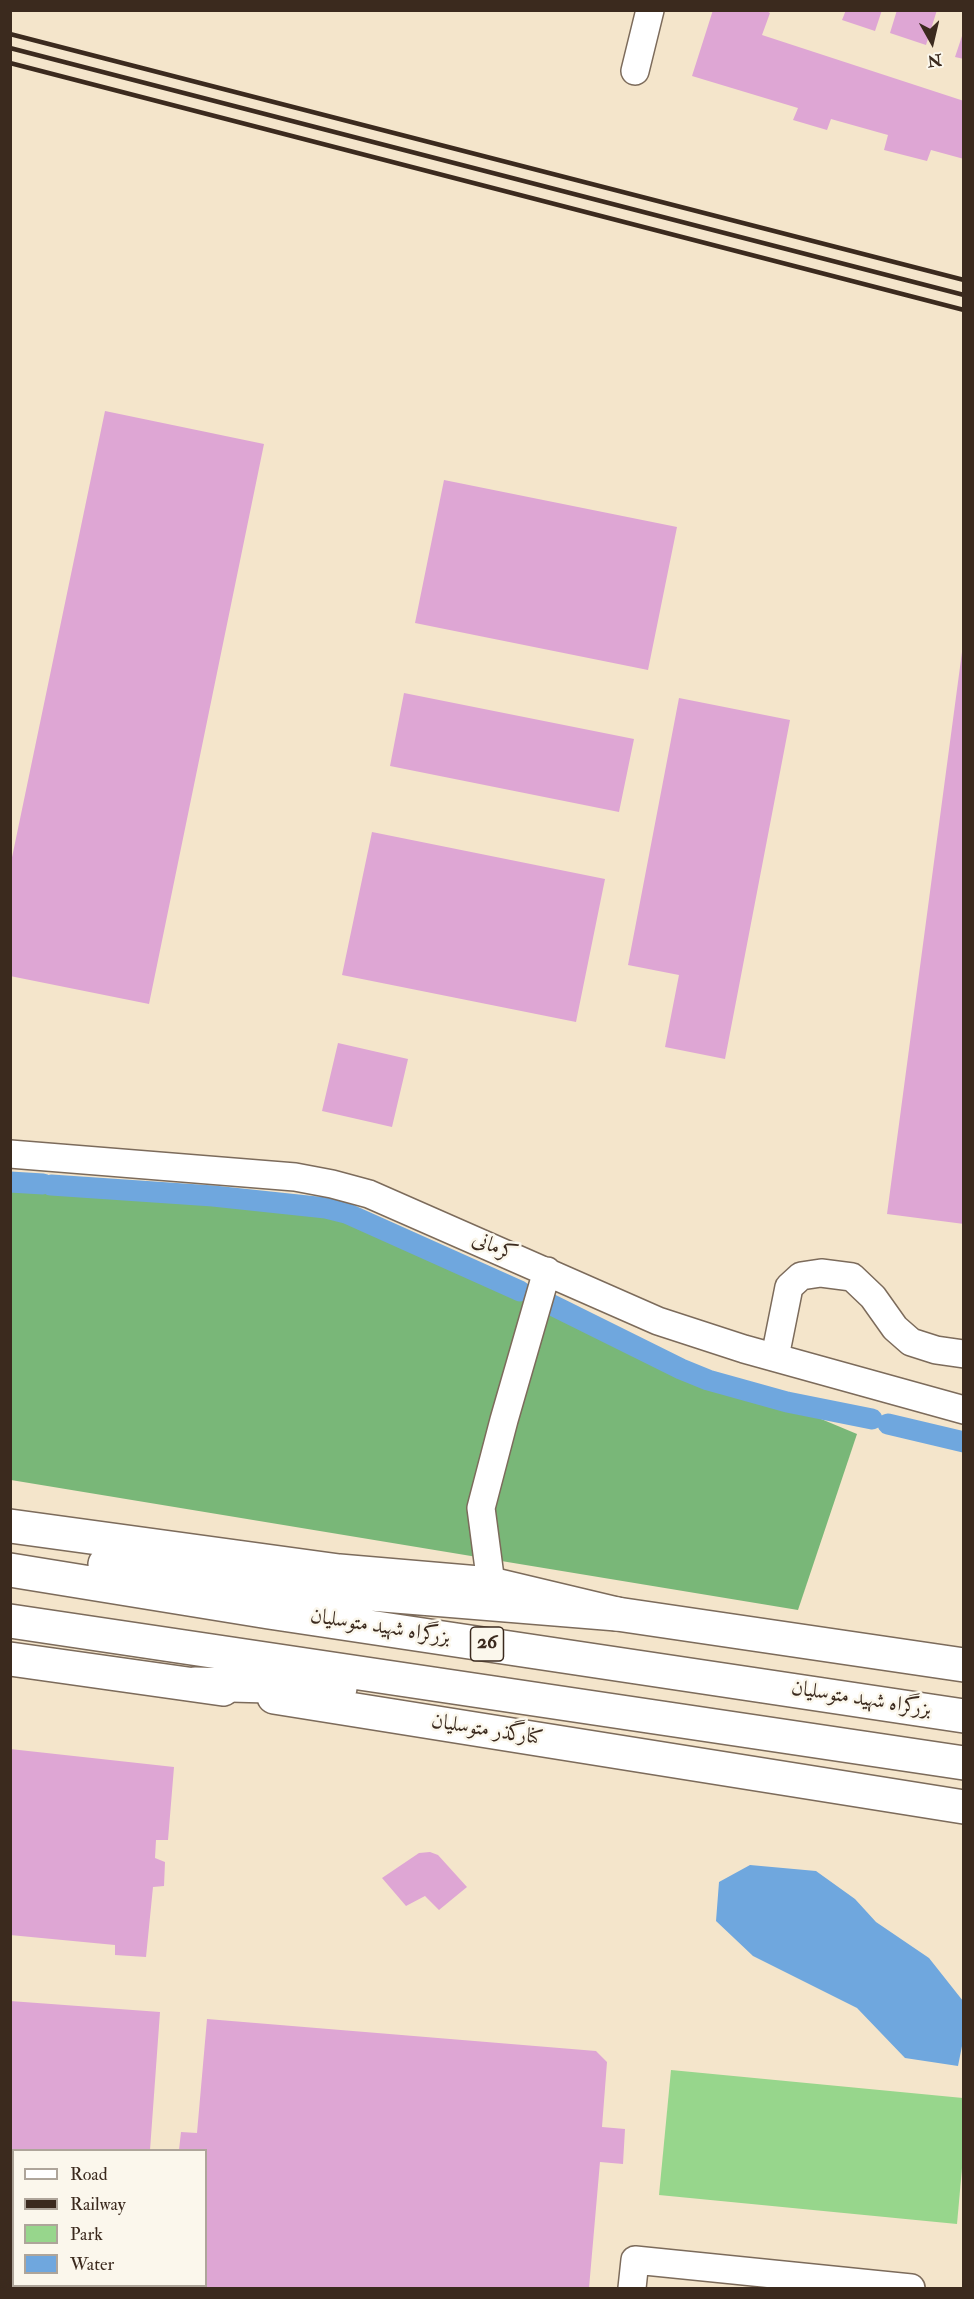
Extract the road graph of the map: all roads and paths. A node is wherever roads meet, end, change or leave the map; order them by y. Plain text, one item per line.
1 (650, 10) edge
2 (635, 71) dead end
3 (10, 1154) edge
4 (547, 1271) junction
5 (963, 1354) edge
6 (775, 1357) junction
7 (963, 1410) edge
8 (10, 1526) edge
9 (10, 1564) edge
10 (10, 1570) edge
11 (491, 1584) junction
12 (617, 1614) junction
13 (10, 1621) edge
14 (10, 1659) edge
15 (963, 1665) edge
16 (195, 1684) junction
17 (479, 1691) junction
18 (963, 1716) edge
19 (963, 1763) edge
20 (956, 1809) edge
21 (632, 2289) edge
22 (911, 2289) edge

1 - 2 street
3 - 4 street, کرمانی
4 - 6 street, کرمانی
4 - 11 street
5 - 6 street
6 - 7 street, کرمانی
8 - 11 main road
9 - 12 main road
10 - 18 main road, بزرگراه شهید متوسلیان / 26
11 - 12 main road
12 - 15 main road
13 - 17 main road, 26
14 - 16 main road, کنارگذر متوسلیان
16 - 17 main road
16 - 20 main road, کنارگذر متوسلیان
17 - 19 main road, 26
21 - 22 street

